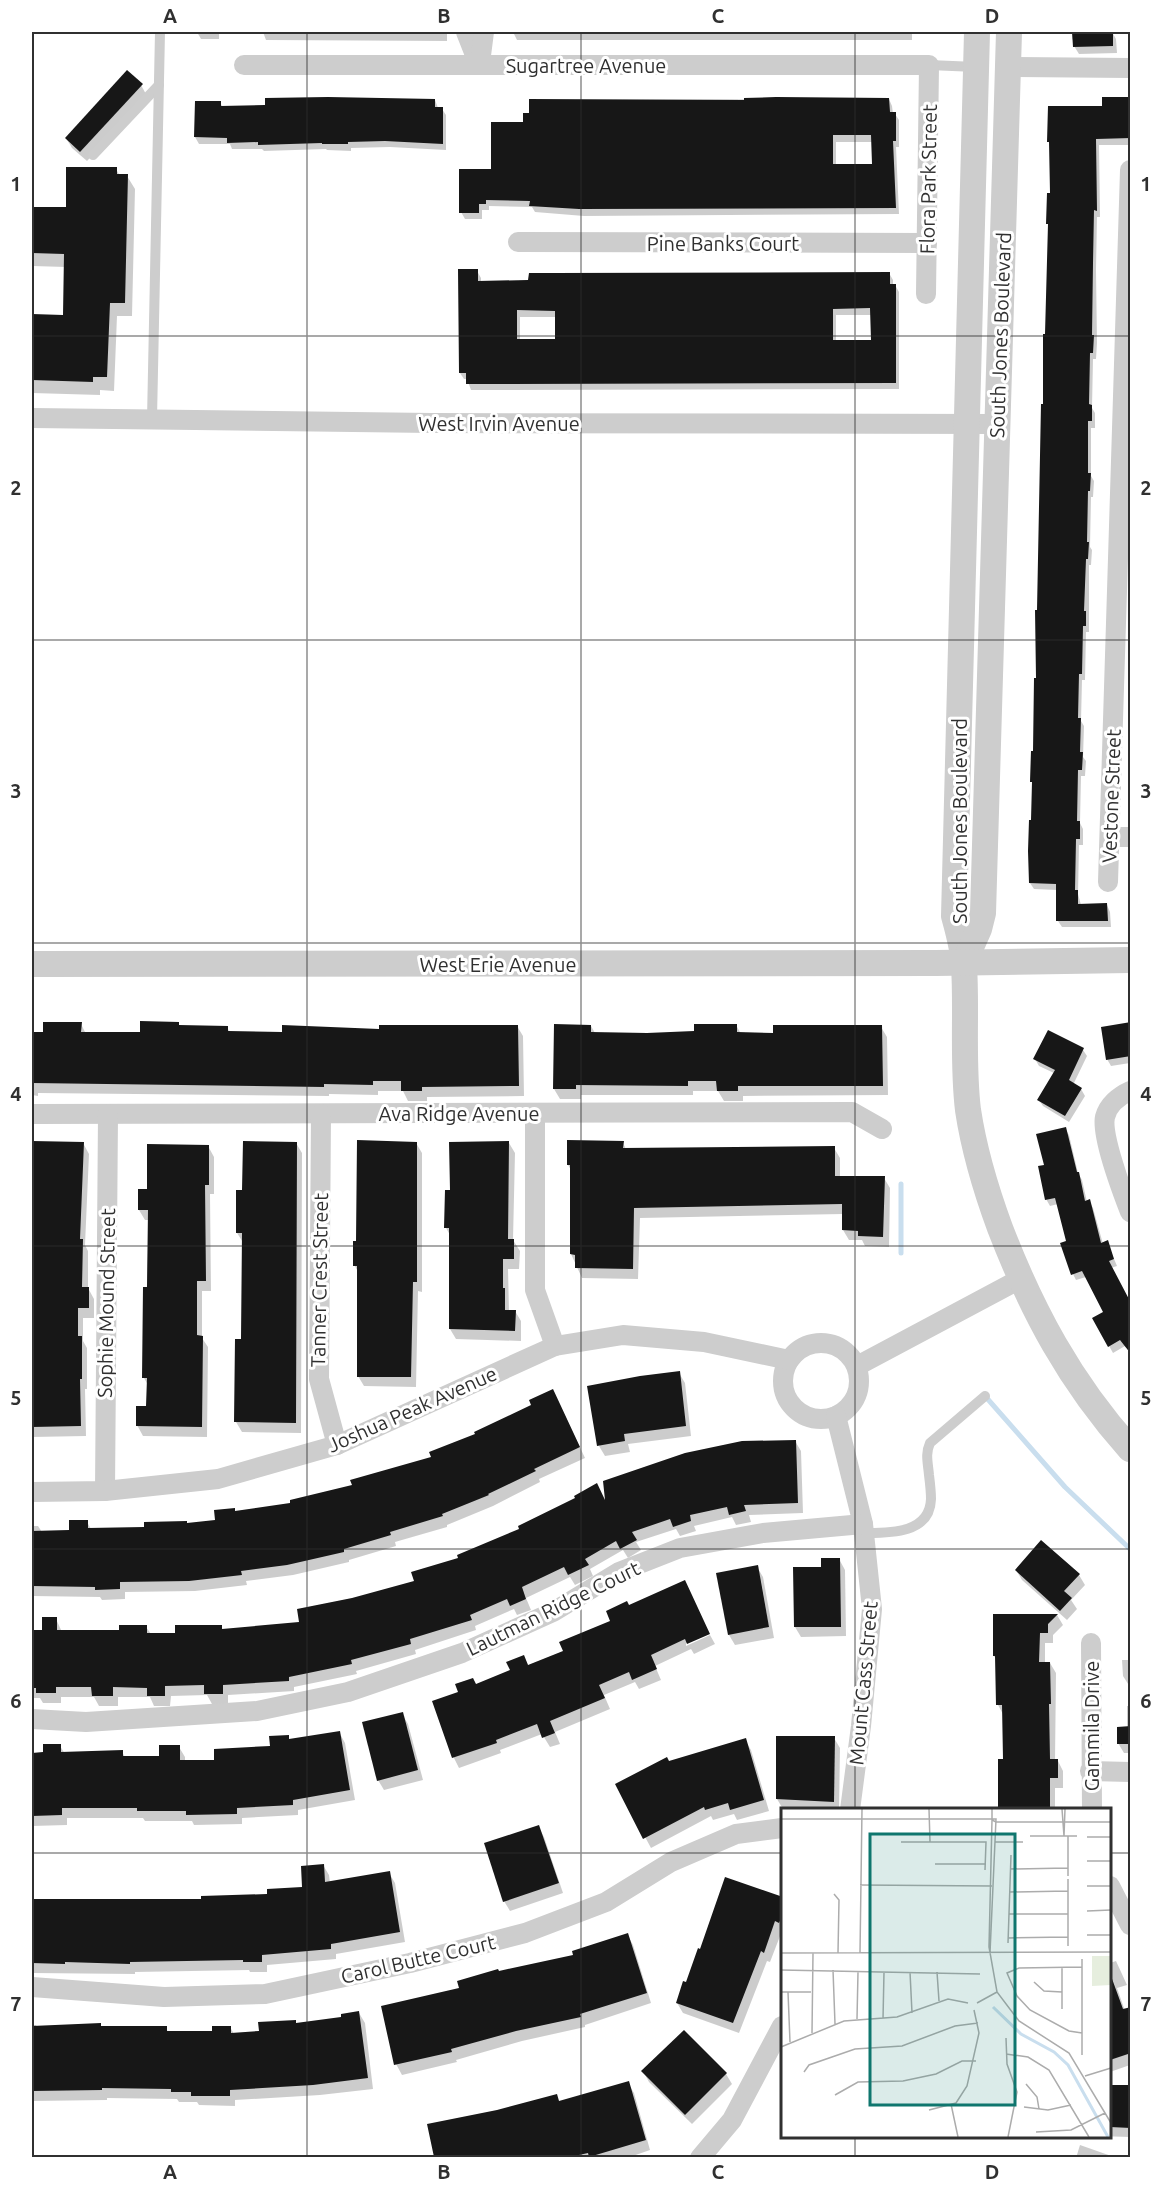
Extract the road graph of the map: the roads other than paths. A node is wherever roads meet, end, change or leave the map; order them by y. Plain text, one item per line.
1 (160, 32) edge
2 (466, 32) edge
3 (484, 32) edge
4 (977, 32) edge
5 (1009, 32) edge
6 (244, 65) dead end
7 (929, 65) junction
8 (479, 66) junction
9 (976, 67) junction
10 (1008, 67) junction
11 (1131, 68) edge
12 (159, 85) junction
13 (93, 155) dead end
14 (1130, 170) edge
15 (518, 242) dead end
16 (927, 243) junction
17 (1128, 282) edge
18 (926, 294) dead end
19 (32, 418) edge
20 (152, 419) junction
21 (967, 424) junction
22 (998, 424) junction
23 (1126, 470) edge
24 (1123, 650) edge
25 (1110, 837) junction
26 (1131, 837) edge
27 (1108, 882) dead end
28 (1131, 960) edge
29 (964, 963) junction
30 (32, 964) edge
31 (1124, 1095) edge
32 (535, 1113) junction
33 (32, 1114) edge
34 (108, 1114) junction
35 (321, 1114) junction
36 (882, 1129) dead end
37 (1131, 1212) edge
38 (1020, 1279) junction
39 (555, 1346) junction
40 (789, 1360) junction
41 (857, 1366) junction
42 (985, 1396) dead end
43 (836, 1416) junction
44 (337, 1445) junction
45 (1131, 1449) edge
46 (105, 1491) junction
47 (32, 1492) edge
48 (864, 1529) junction
49 (1091, 1643) dead end
50 (32, 1719) edge
51 (1090, 1771) junction
52 (1131, 1772) edge
53 (850, 1808) edge
54 (1092, 1808) edge
55 (781, 1828) edge
56 (1111, 1888) edge
57 (1131, 1925) edge
58 (32, 1987) edge
59 (781, 2030) edge
60 (700, 2157) edge

1 - 12 lane
2 - 8 street
3 - 8 street
4 - 9 street, South Jones Boulevard
5 - 10 street, South Jones Boulevard
6 - 8 street, Sugartree Avenue
7 - 8 street, Sugartree Avenue
7 - 9 lane
7 - 16 street, Flora Park Street
9 - 21 street, South Jones Boulevard
10 - 11 street
10 - 22 street, South Jones Boulevard
12 - 13 lane
12 - 20 lane
14 - 17 street, Vestone Street
15 - 16 street, Pine Banks Court
16 - 18 street, Flora Park Street
17 - 23 street, Vestone Street
19 - 20 street, West Irvin Avenue
20 - 21 street, West Irvin Avenue
21 - 22 street, West Irvin Avenue
21 - 29 street, South Jones Boulevard
22 - 29 street, South Jones Boulevard
23 - 24 street, Vestone Street
24 - 25 street, Vestone Street
25 - 26 street
25 - 27 street, Vestone Street
28 - 29 street, West Erie Avenue
29 - 30 street, West Erie Avenue
29 - 38 street
31 - 37 street
32 - 35 street, Ava Ridge Avenue
32 - 36 street, Ava Ridge Avenue
32 - 39 street
33 - 34 street, Ava Ridge Avenue
34 - 35 street, Ava Ridge Avenue
34 - 46 street, Sophie Mound Street
35 - 44 street, Tanner Crest Street
38 - 41 street
38 - 45 street
39 - 40 street, Joshua Peak Avenue
39 - 44 street, Joshua Peak Avenue
40 - 41 street
40 - 43 street
41 - 43 street
42 - 48 lane
43 - 48 street, Mount Cass Street
44 - 46 street, Joshua Peak Avenue
46 - 47 street, Joshua Peak Avenue
48 - 50 street, Lautman Ridge Court
48 - 53 street, Mount Cass Street
49 - 51 street, Gammila Drive
51 - 52 street
51 - 54 street, Gammila Drive
55 - 58 street, Carol Butte Court
56 - 57 street
59 - 60 street

